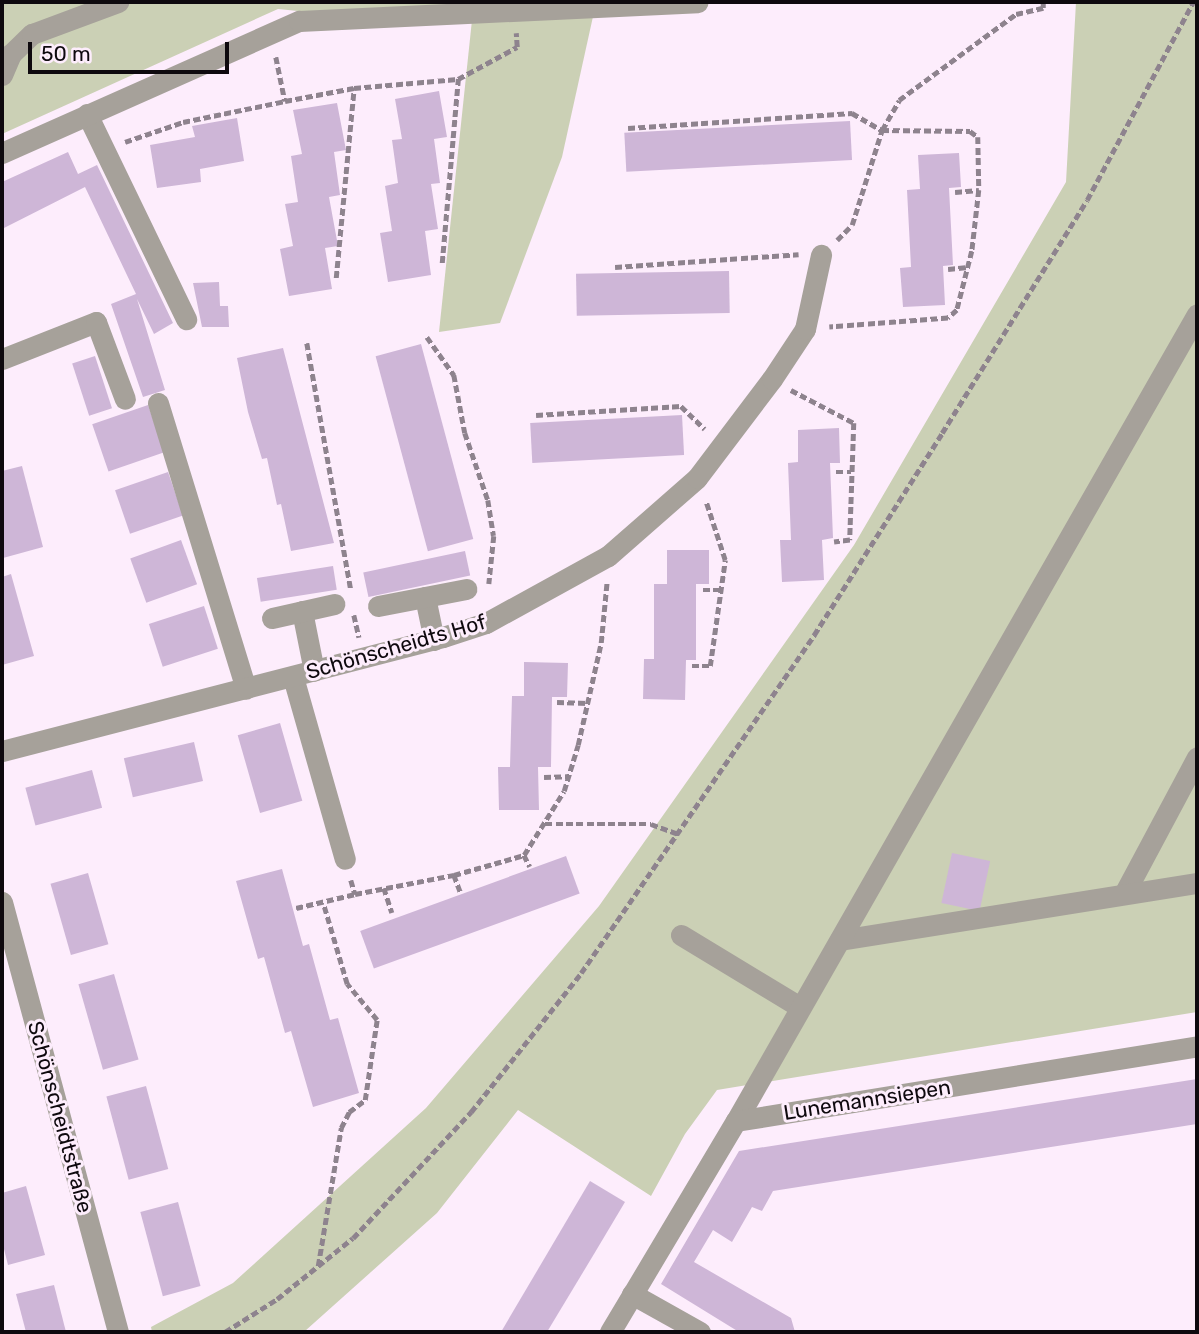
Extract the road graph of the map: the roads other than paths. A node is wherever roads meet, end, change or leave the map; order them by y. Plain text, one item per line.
1 (118, 2) edge
2 (698, 2) edge
3 (2, 75) edge
4 (87, 114) junction
5 (2, 153) edge
6 (821, 255) road end
7 (1197, 314) edge
8 (186, 320) dead end
9 (2, 359) edge
10 (125, 399) dead end
11 (158, 403) dead end
12 (466, 589) dead end
13 (425, 597) junction
14 (346, 603) road end
15 (378, 606) dead end
16 (302, 611) junction
17 (272, 618) dead end
18 (434, 640) junction
19 (314, 671) junction
20 (293, 677) junction
21 (246, 689) junction
22 (2, 751) edge
23 (1197, 757) edge
24 (345, 859) road end
25 (1197, 883) edge
26 (1124, 894) junction
27 (2, 902) edge
28 (681, 935) dead end
29 (840, 940) junction
30 (800, 1007) junction
31 (1197, 1046) edge
32 (736, 1121) junction
33 (632, 1294) junction
34 (118, 1332) edge
35 (610, 1332) edge
36 (700, 1332) edge

1 - 3 street
2 - 4 street
4 - 5 street
4 - 8 street
6 - 18 street, Schönscheidts Hof
7 - 29 street
9 - 10 street
11 - 21 street
12 - 13 street
13 - 15 street
13 - 18 street
14 - 16 street
16 - 17 street
16 - 19 street
18 - 19 street, Schönscheidts Hof
19 - 20 street, Schönscheidts Hof
20 - 21 street, Schönscheidts Hof
20 - 24 street, Schönscheidts Hof
21 - 22 street, Schönscheidts Hof
23 - 26 street
25 - 26 street
26 - 29 street
27 - 34 street, Schönscheidtstraße
28 - 30 street
29 - 30 street
30 - 32 street
31 - 32 street, Lunemannsiepen
32 - 33 street
33 - 35 street
33 - 36 street

